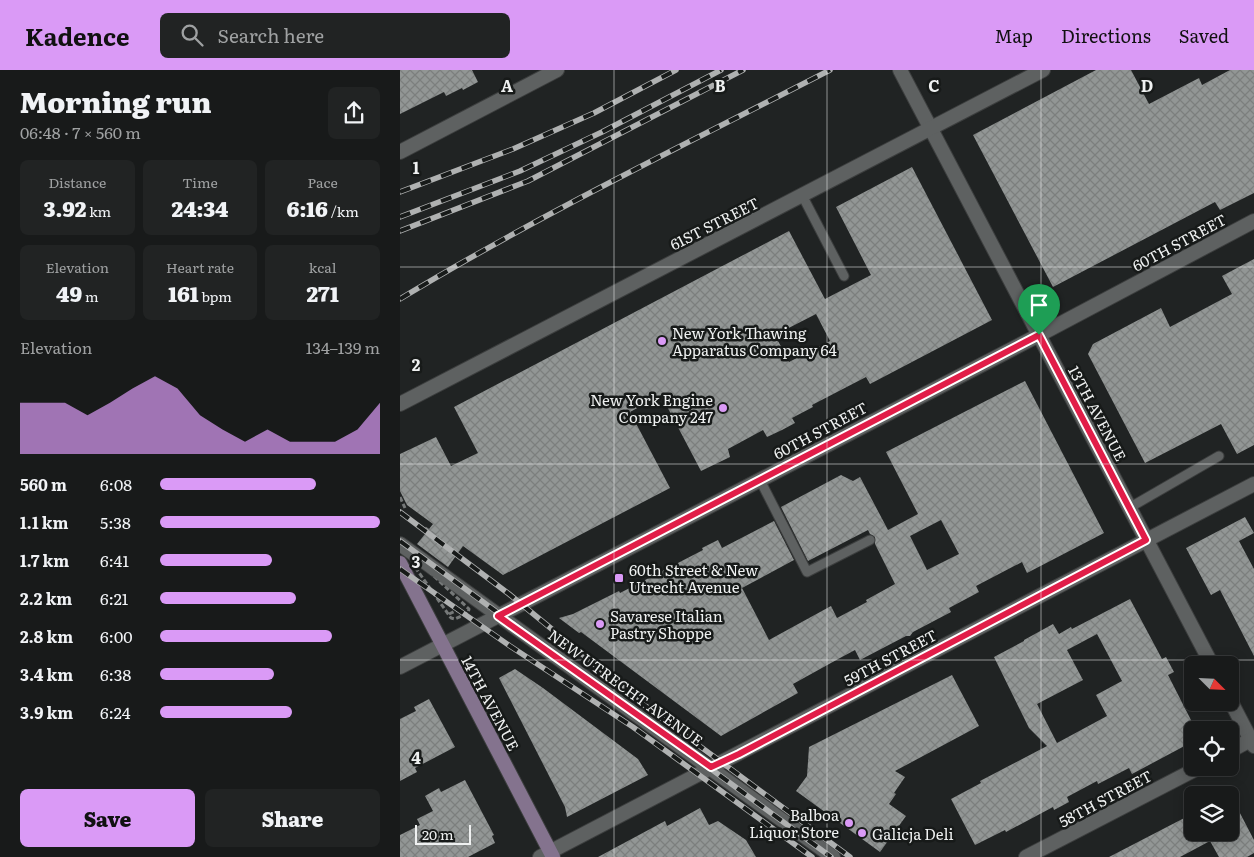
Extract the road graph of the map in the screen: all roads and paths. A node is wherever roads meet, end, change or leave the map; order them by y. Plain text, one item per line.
1 (557, 70) edge
2 (900, 70) edge
3 (1043, 70) edge
4 (931, 128) junction
5 (400, 152) edge
6 (802, 195) junction
7 (1254, 221) edge
8 (844, 276) dead end
9 (1039, 335) junction
10 (400, 404) edge
11 (1219, 456) dead end
12 (760, 480) junction
13 (1254, 484) edge
14 (400, 496) edge
15 (405, 508) dead end
16 (1129, 508) junction
17 (425, 528) dead end
18 (438, 537) dead end
19 (870, 540) dead end
20 (1146, 540) junction
21 (400, 544) edge
22 (400, 563) edge
23 (466, 606) dead end
24 (449, 614) dead end
25 (498, 616) junction
26 (442, 645) junction
27 (1207, 656) edge
28 (400, 667) edge
29 (1236, 711) edge
30 (1253, 741) edge
31 (1239, 747) edge
32 (711, 767) junction
33 (1184, 775) edge
34 (548, 855) edge
35 (833, 857) edge
36 (1026, 857) edge

1 - 5 street
2 - 4 street, 13TH AVENUE
3 - 4 street, 61ST STREET
4 - 6 street, 61ST STREET
4 - 9 street, 13TH AVENUE
6 - 8 lane
6 - 10 street, 61ST STREET
7 - 9 street, 60TH STREET
9 - 12 street, 60TH STREET
9 - 16 street, 13TH AVENUE
11 - 16 lane
12 - 19 lane
12 - 25 street, 60TH STREET
13 - 20 street, 59TH STREET
14 - 15 path
16 - 20 street, 13TH AVENUE
17 - 18 path
20 - 27 street, 13TH AVENUE
20 - 32 street, 59TH STREET
21 - 25 street, NEW UTRECHT AVENUE
22 - 26 main road, 14TH AVENUE
23 - 24 path
25 - 26 street, 60TH STREET
25 - 32 street, NEW UTRECHT AVENUE
26 - 28 street, 60TH STREET
26 - 34 main road, 14TH AVENUE
29 - 30 street
30 - 31 street
32 - 34 street, 59TH STREET
32 - 35 street, NEW UTRECHT AVENUE
33 - 36 street, 58TH STREET

